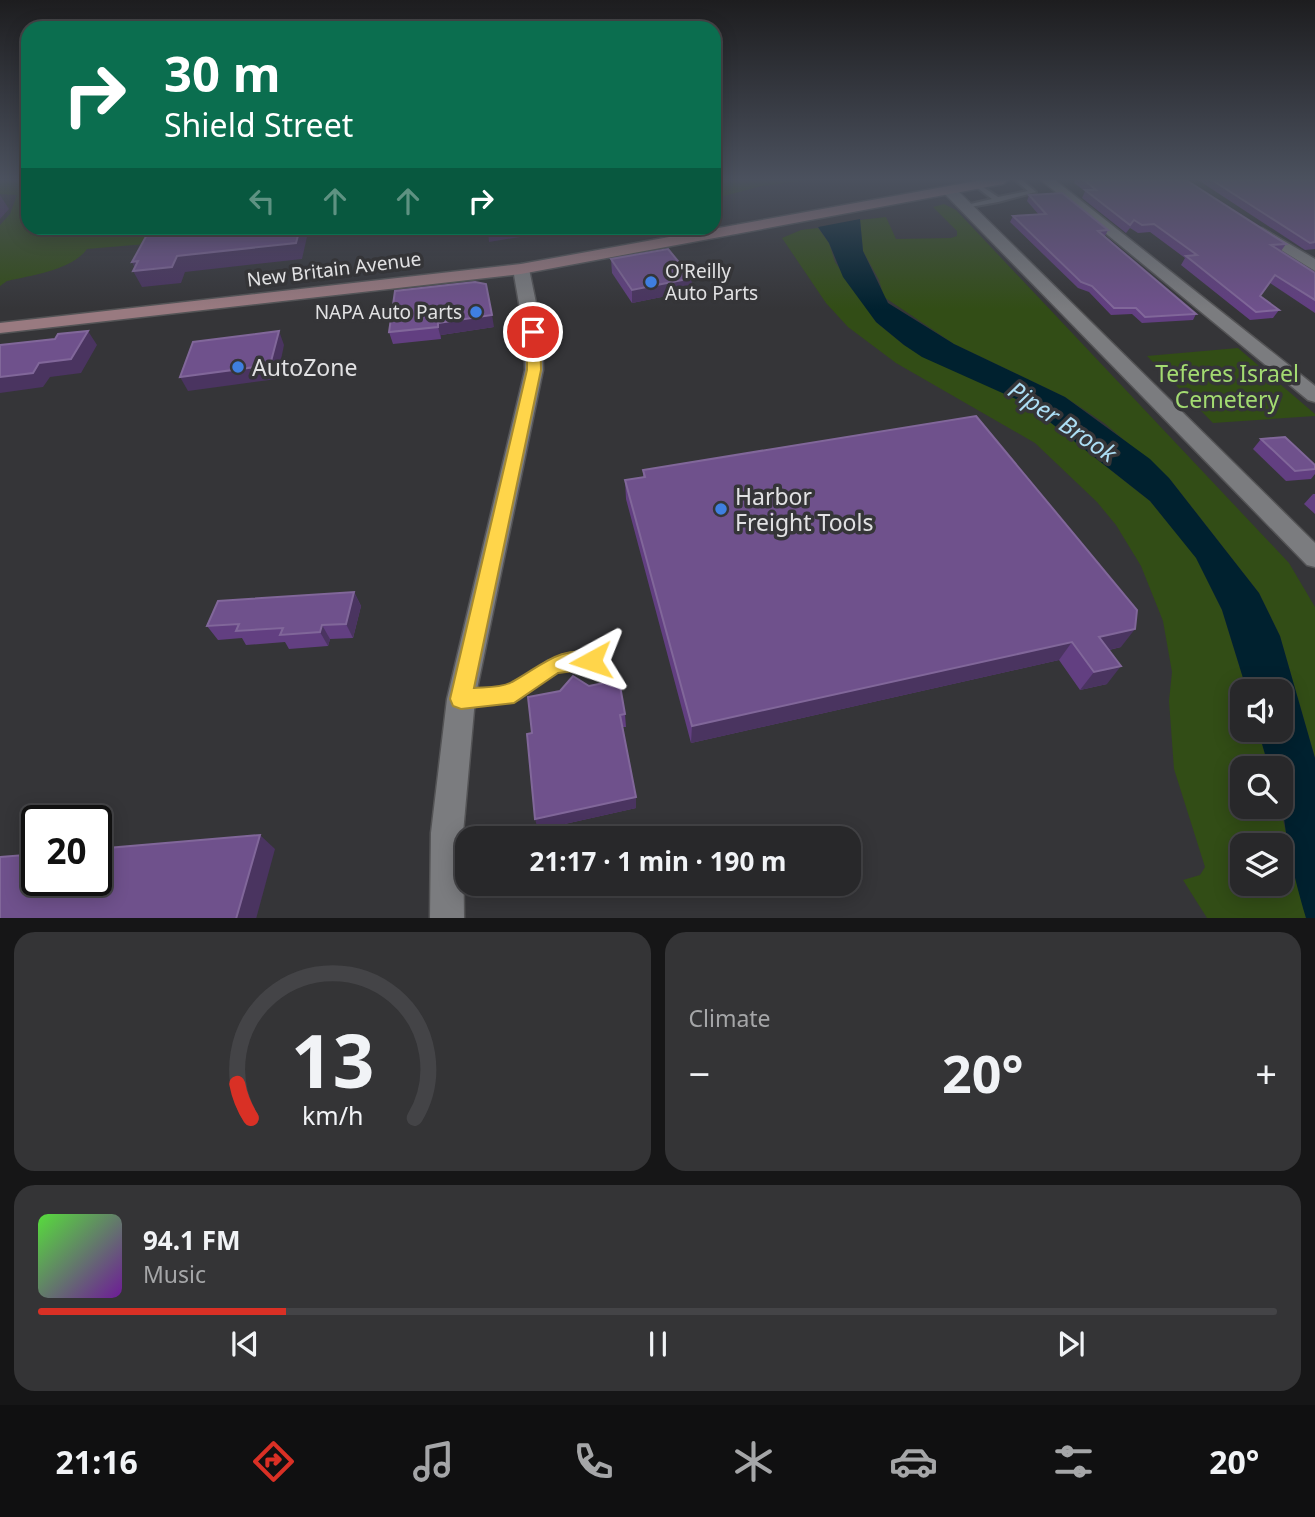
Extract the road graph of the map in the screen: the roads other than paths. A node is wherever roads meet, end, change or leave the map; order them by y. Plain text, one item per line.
1 (770, 223) edge
2 (982, 223) edge
3 (1100, 223) edge
4 (1248, 223) edge
5 (721, 232) edge
6 (705, 235) edge
7 (1315, 267) edge
8 (521, 269) junction
9 (0, 328) edge
10 (1315, 396) edge
11 (1315, 558) edge
12 (591, 661) dead end
13 (461, 699) junction
14 (447, 918) edge

1 - 5 main road, New Britain Avenue
2 - 11 street
3 - 10 street
4 - 7 street
6 - 8 main road, New Britain Avenue
8 - 9 main road, New Britain Avenue
8 - 13 street
12 - 13 lane
13 - 14 street

